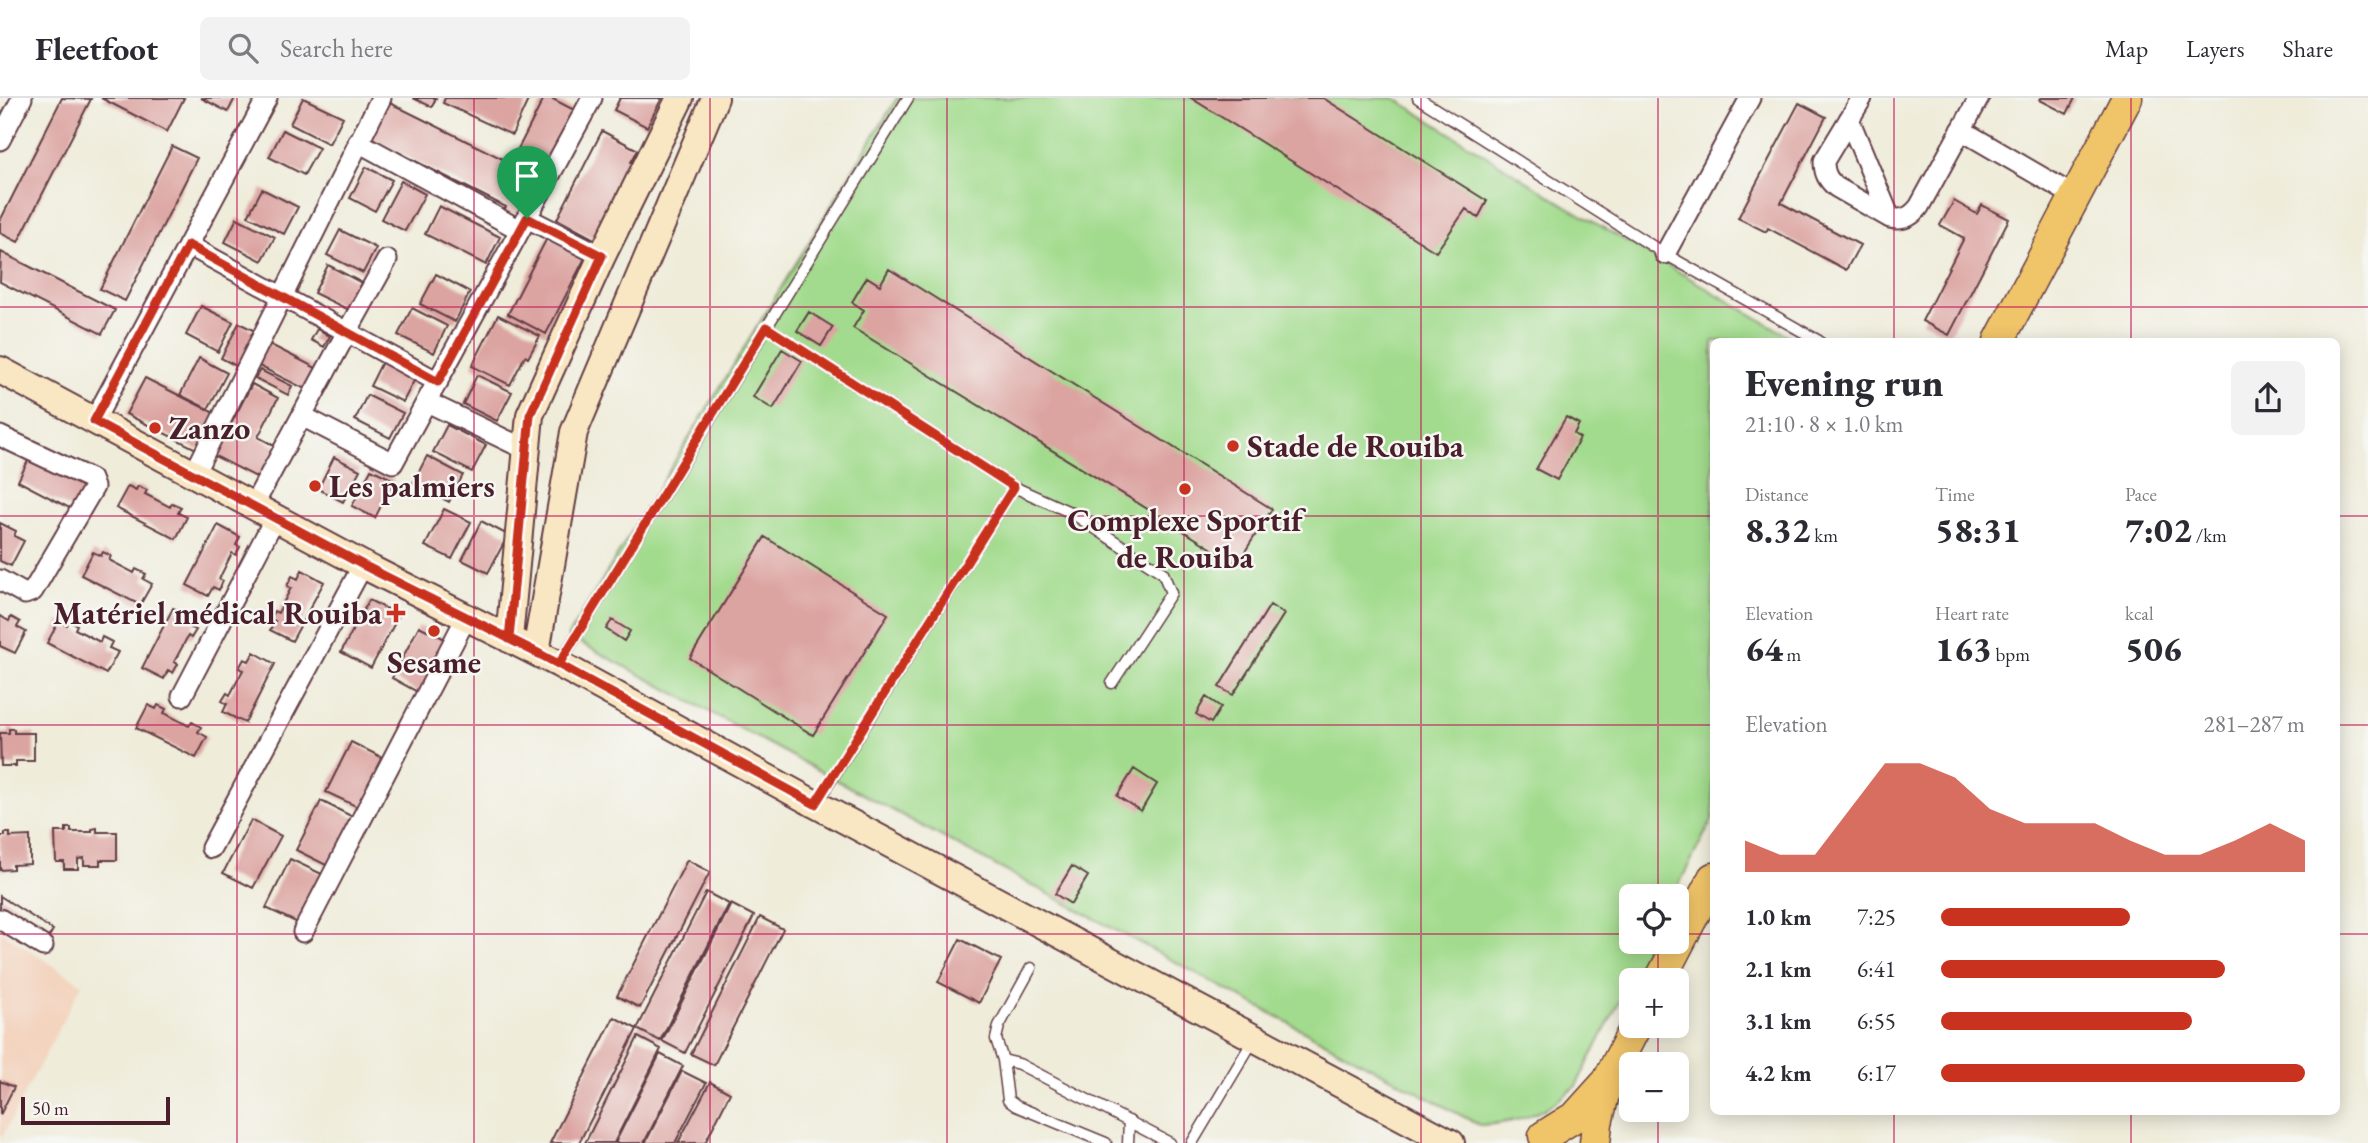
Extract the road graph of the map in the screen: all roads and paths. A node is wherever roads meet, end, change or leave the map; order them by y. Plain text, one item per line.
1 (22, 98) edge
2 (267, 98) edge
3 (381, 98) edge
4 (592, 98) edge
5 (680, 98) edge
6 (715, 98) edge
7 (908, 98) edge
8 (1418, 98) edge
9 (1750, 98) edge
10 (1861, 98) edge
11 (1979, 98) edge
12 (2127, 98) edge
13 (1849, 119) junction
14 (1961, 130) junction
15 (0, 140) edge
16 (358, 142) junction
17 (2076, 197) junction
18 (1890, 218) junction
19 (523, 224) junction
20 (188, 245) junction
21 (1665, 254) junction
22 (602, 256) junction
23 (387, 260) dead end
24 (282, 295) junction
25 (766, 327) junction
26 (347, 331) junction
27 (1814, 338) edge
28 (2000, 338) edge
29 (0, 370) edge
30 (438, 382) junction
31 (427, 402) junction
32 (302, 416) junction
33 (94, 421) junction
34 (0, 436) edge
35 (527, 450) junction
36 (194, 474) junction
37 (1014, 487) junction
38 (264, 512) junction
39 (363, 565) junction
40 (0, 580) edge
41 (467, 616) junction
42 (509, 639) junction
43 (548, 658) junction
44 (1112, 683) dead end
45 (182, 696) dead end
46 (815, 804) junction
47 (211, 848) dead end
48 (1710, 884) edge
49 (0, 919) edge
50 (303, 932) dead end
51 (43, 946) dead end
52 (1031, 968) dead end
53 (1666, 968) edge
54 (1630, 1038) edge
55 (1255, 1039) junction
56 (1003, 1060) junction
57 (1607, 1082) junction
58 (1129, 1121) junction
59 (1545, 1141) edge
60 (1106, 1143) edge
61 (1128, 1143) edge
62 (1170, 1143) edge
63 (1192, 1143) edge
64 (1451, 1143) edge
65 (1595, 1143) edge

1 - 15 street
2 - 20 street
3 - 16 street
4 - 19 street
5 - 22 street
6 - 43 street
7 - 25 lane
8 - 21 lane
9 - 21 street
10 - 13 street
11 - 14 street
12 - 17 main road
13 - 18 street
13 - 18 street
14 - 17 street
14 - 18 street
16 - 19 street
16 - 24 street
17 - 28 main road
19 - 22 street
19 - 30 street
20 - 24 street
20 - 33 street
21 - 27 lane
22 - 35 street
23 - 26 street
24 - 26 street
24 - 36 street
25 - 37 lane
25 - 43 lane
26 - 30 street
26 - 32 street
29 - 33 street
30 - 31 street
31 - 32 street
31 - 35 street
32 - 38 street
33 - 36 street
34 - 40 street
35 - 42 street
36 - 38 street
37 - 44 lane
37 - 46 lane
38 - 39 street
38 - 45 street
39 - 41 street
39 - 47 street
41 - 42 street
41 - 50 street
42 - 43 street
43 - 46 street
46 - 55 street
48 - 53 main road
49 - 51 street
52 - 56 lane
54 - 57 main road
55 - 63 lane
55 - 64 street
56 - 58 lane
56 - 60 lane
57 - 59 main road
57 - 65 main road
58 - 61 lane
58 - 62 lane

